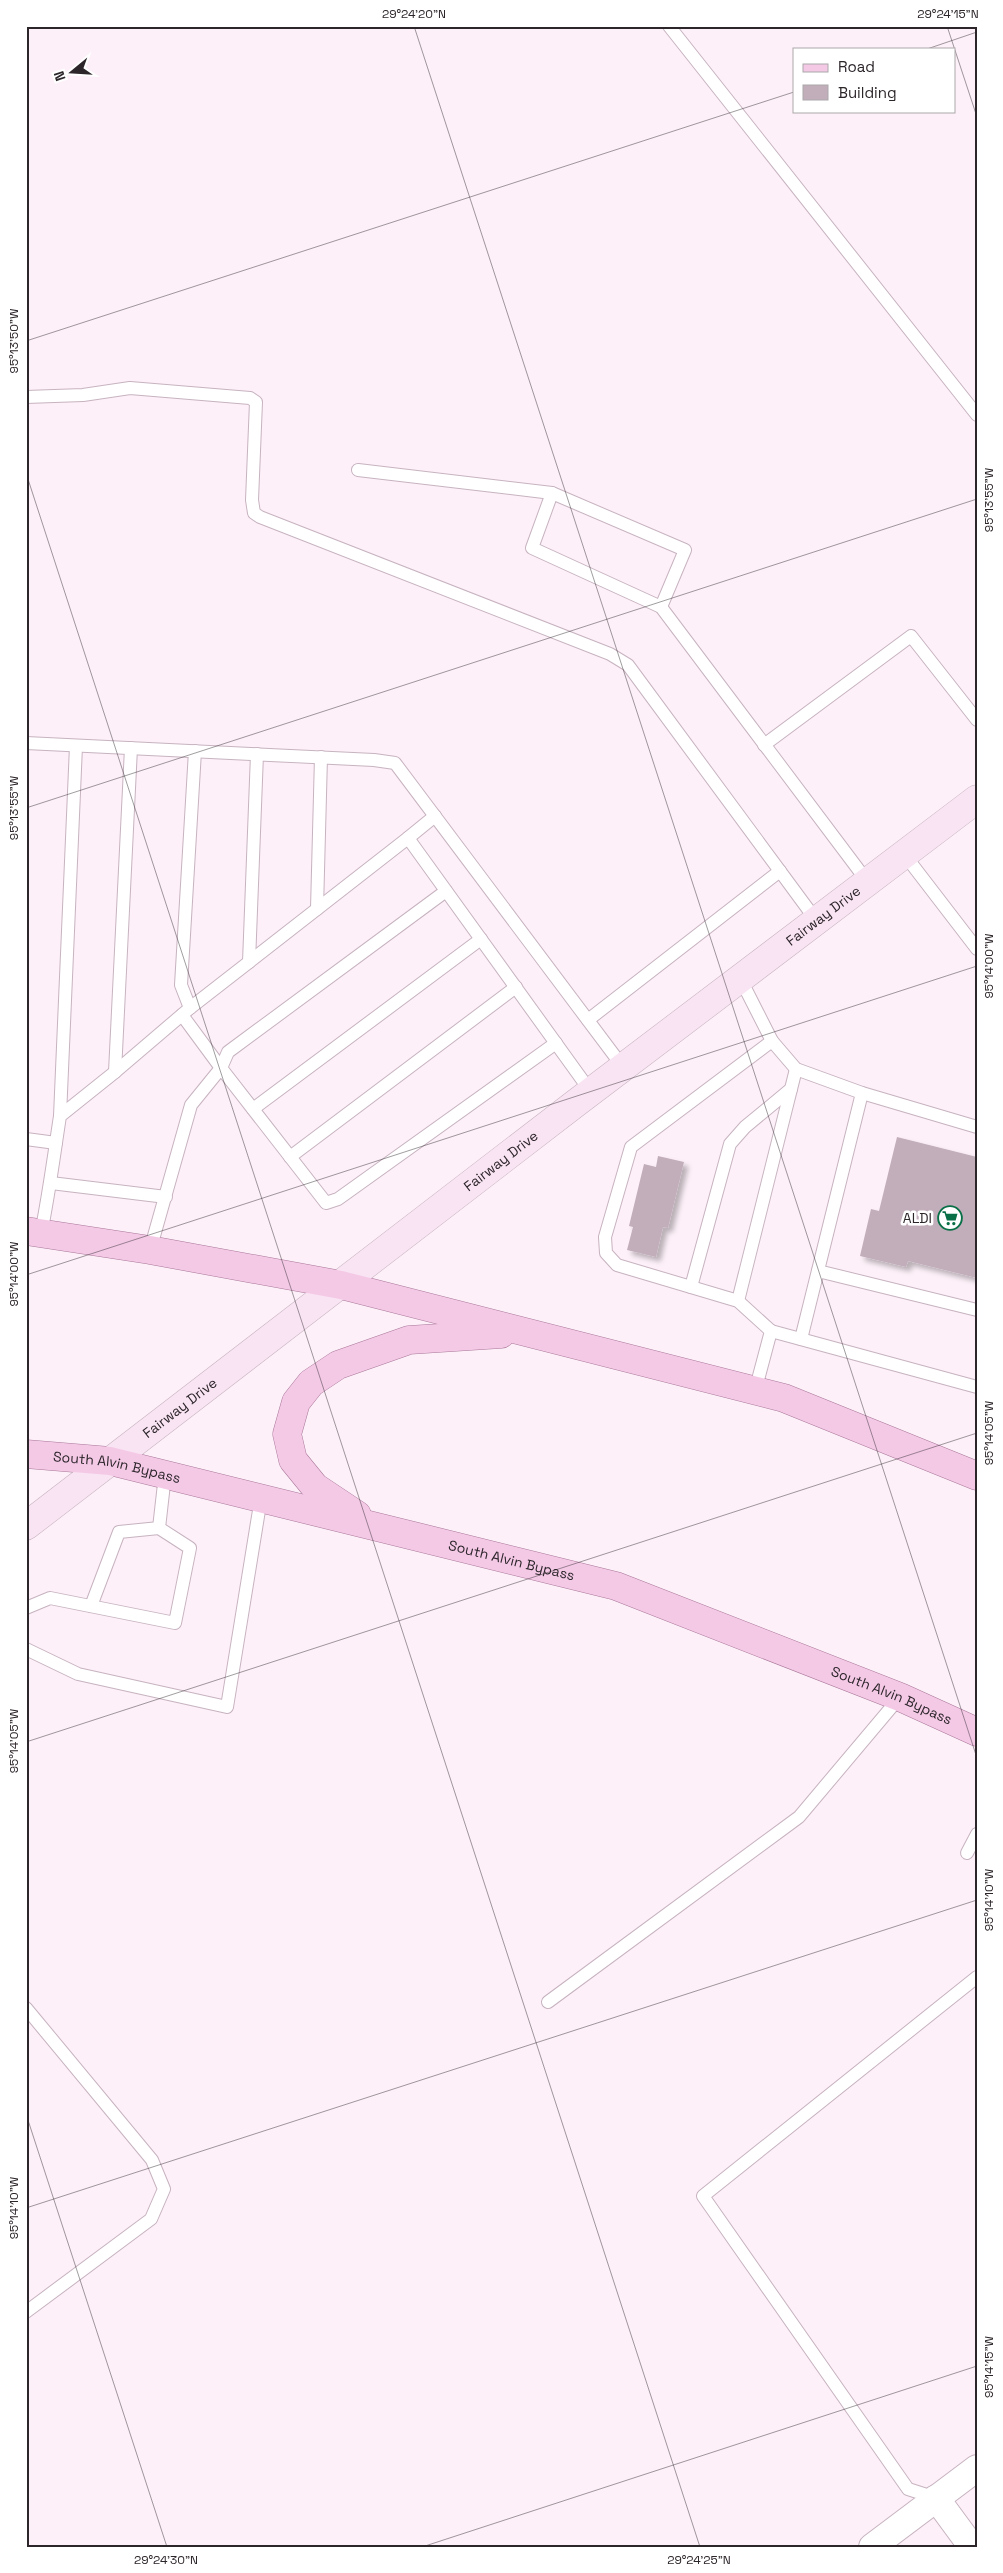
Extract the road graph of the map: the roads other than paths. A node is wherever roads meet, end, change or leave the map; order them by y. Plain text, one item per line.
1 (669, 26) edge
2 (26, 397) edge
3 (977, 415) edge
4 (358, 470) dead end
5 (552, 493) junction
6 (661, 607) junction
7 (977, 720) edge
8 (26, 743) edge
9 (764, 744) junction
10 (76, 746) junction
11 (131, 748) junction
12 (195, 751) junction
13 (257, 754) junction
14 (321, 757) junction
15 (977, 799) edge
16 (435, 816) junction
17 (408, 838) junction
18 (904, 854) junction
19 (780, 871) junction
20 (867, 881) junction
21 (446, 891) junction
22 (316, 909) junction
23 (816, 920) junction
24 (481, 939) junction
25 (977, 949) edge
26 (249, 962) junction
27 (740, 978) junction
28 (516, 987) junction
29 (186, 1011) junction
30 (588, 1020) junction
31 (772, 1041) junction
32 (556, 1043) junction
33 (623, 1067) junction
34 (221, 1068) junction
35 (796, 1069) junction
36 (116, 1072) junction
37 (791, 1089) junction
38 (591, 1092) junction
39 (862, 1094) junction
40 (253, 1109) junction
41 (60, 1116) junction
42 (977, 1127) edge
43 (26, 1139) edge
44 (56, 1143) junction
45 (290, 1157) junction
46 (52, 1182) junction
47 (166, 1197) junction
48 (33, 1232) edge
49 (150, 1250) junction
50 (818, 1271) junction
51 (341, 1284) junction
52 (691, 1287) junction
53 (738, 1301) junction
54 (977, 1310) edge
55 (771, 1331) junction
56 (525, 1332) junction
57 (801, 1340) junction
58 (977, 1387) edge
59 (755, 1391) junction
60 (26, 1454) edge
61 (110, 1461) junction
62 (165, 1475) junction
63 (977, 1476) edge
64 (261, 1498) junction
65 (26, 1526) edge
66 (375, 1526) junction
67 (159, 1528) junction
68 (91, 1606) junction
69 (26, 1608) edge
70 (26, 1649) edge
71 (900, 1697) junction
72 (977, 1732) edge
73 (977, 1834) edge
74 (967, 1852) dead end
75 (977, 1978) edge
76 (548, 2002) dead end
77 (26, 2008) edge
78 (26, 2312) edge
79 (977, 2468) edge
80 (936, 2498) junction
81 (872, 2547) edge
82 (972, 2547) edge

1 - 3 lane
2 - 19 lane
4 - 5 lane
5 - 6 lane
5 - 6 lane
6 - 9 lane
7 - 9 lane
8 - 10 lane
9 - 20 lane
10 - 11 lane
10 - 41 lane
11 - 12 lane
11 - 36 lane
12 - 13 lane
12 - 29 lane
13 - 14 lane
13 - 26 lane
14 - 16 lane
14 - 22 lane
15 - 18 street, Fairway Drive
16 - 17 lane
16 - 30 lane
17 - 21 lane
17 - 22 lane
18 - 20 street, Fairway Drive
18 - 25 lane
19 - 23 lane
19 - 30 lane
20 - 23 street, Fairway Drive
21 - 24 lane
21 - 34 lane
22 - 26 lane
23 - 27 street, Fairway Drive
24 - 28 lane
24 - 40 lane
26 - 29 lane
27 - 31 lane
27 - 33 street, Fairway Drive
28 - 32 lane
28 - 45 lane
29 - 34 lane
29 - 36 lane
30 - 33 lane
31 - 35 lane
31 - 52 lane
32 - 38 lane
32 - 45 lane
33 - 38 street, Fairway Drive
34 - 40 lane
34 - 47 lane
35 - 37 lane
35 - 39 lane
36 - 41 lane
37 - 52 lane
37 - 53 lane
38 - 51 street, Fairway Drive
39 - 42 lane
39 - 50 lane
40 - 45 lane
41 - 44 lane
43 - 44 lane
44 - 46 lane
46 - 47 lane
46 - 48 lane
47 - 49 lane
48 - 49 main road
49 - 51 main road
50 - 54 lane
50 - 57 lane
51 - 56 main road
51 - 61 street, Fairway Drive
52 - 53 lane
53 - 55 lane
55 - 57 lane
55 - 59 lane
56 - 59 main road
56 - 66 main road
57 - 58 lane
59 - 63 main road
60 - 61 main road, South Alvin Bypass
61 - 62 main road, South Alvin Bypass
61 - 65 street, Fairway Drive
62 - 64 main road, South Alvin Bypass
62 - 67 lane
64 - 66 main road, South Alvin Bypass
64 - 70 lane
66 - 71 main road, South Alvin Bypass
67 - 68 lane
67 - 68 lane
68 - 69 lane
71 - 72 main road, South Alvin Bypass
71 - 76 lane
73 - 74 lane
75 - 80 lane
77 - 78 lane
79 - 80 street
80 - 81 street
80 - 82 street

